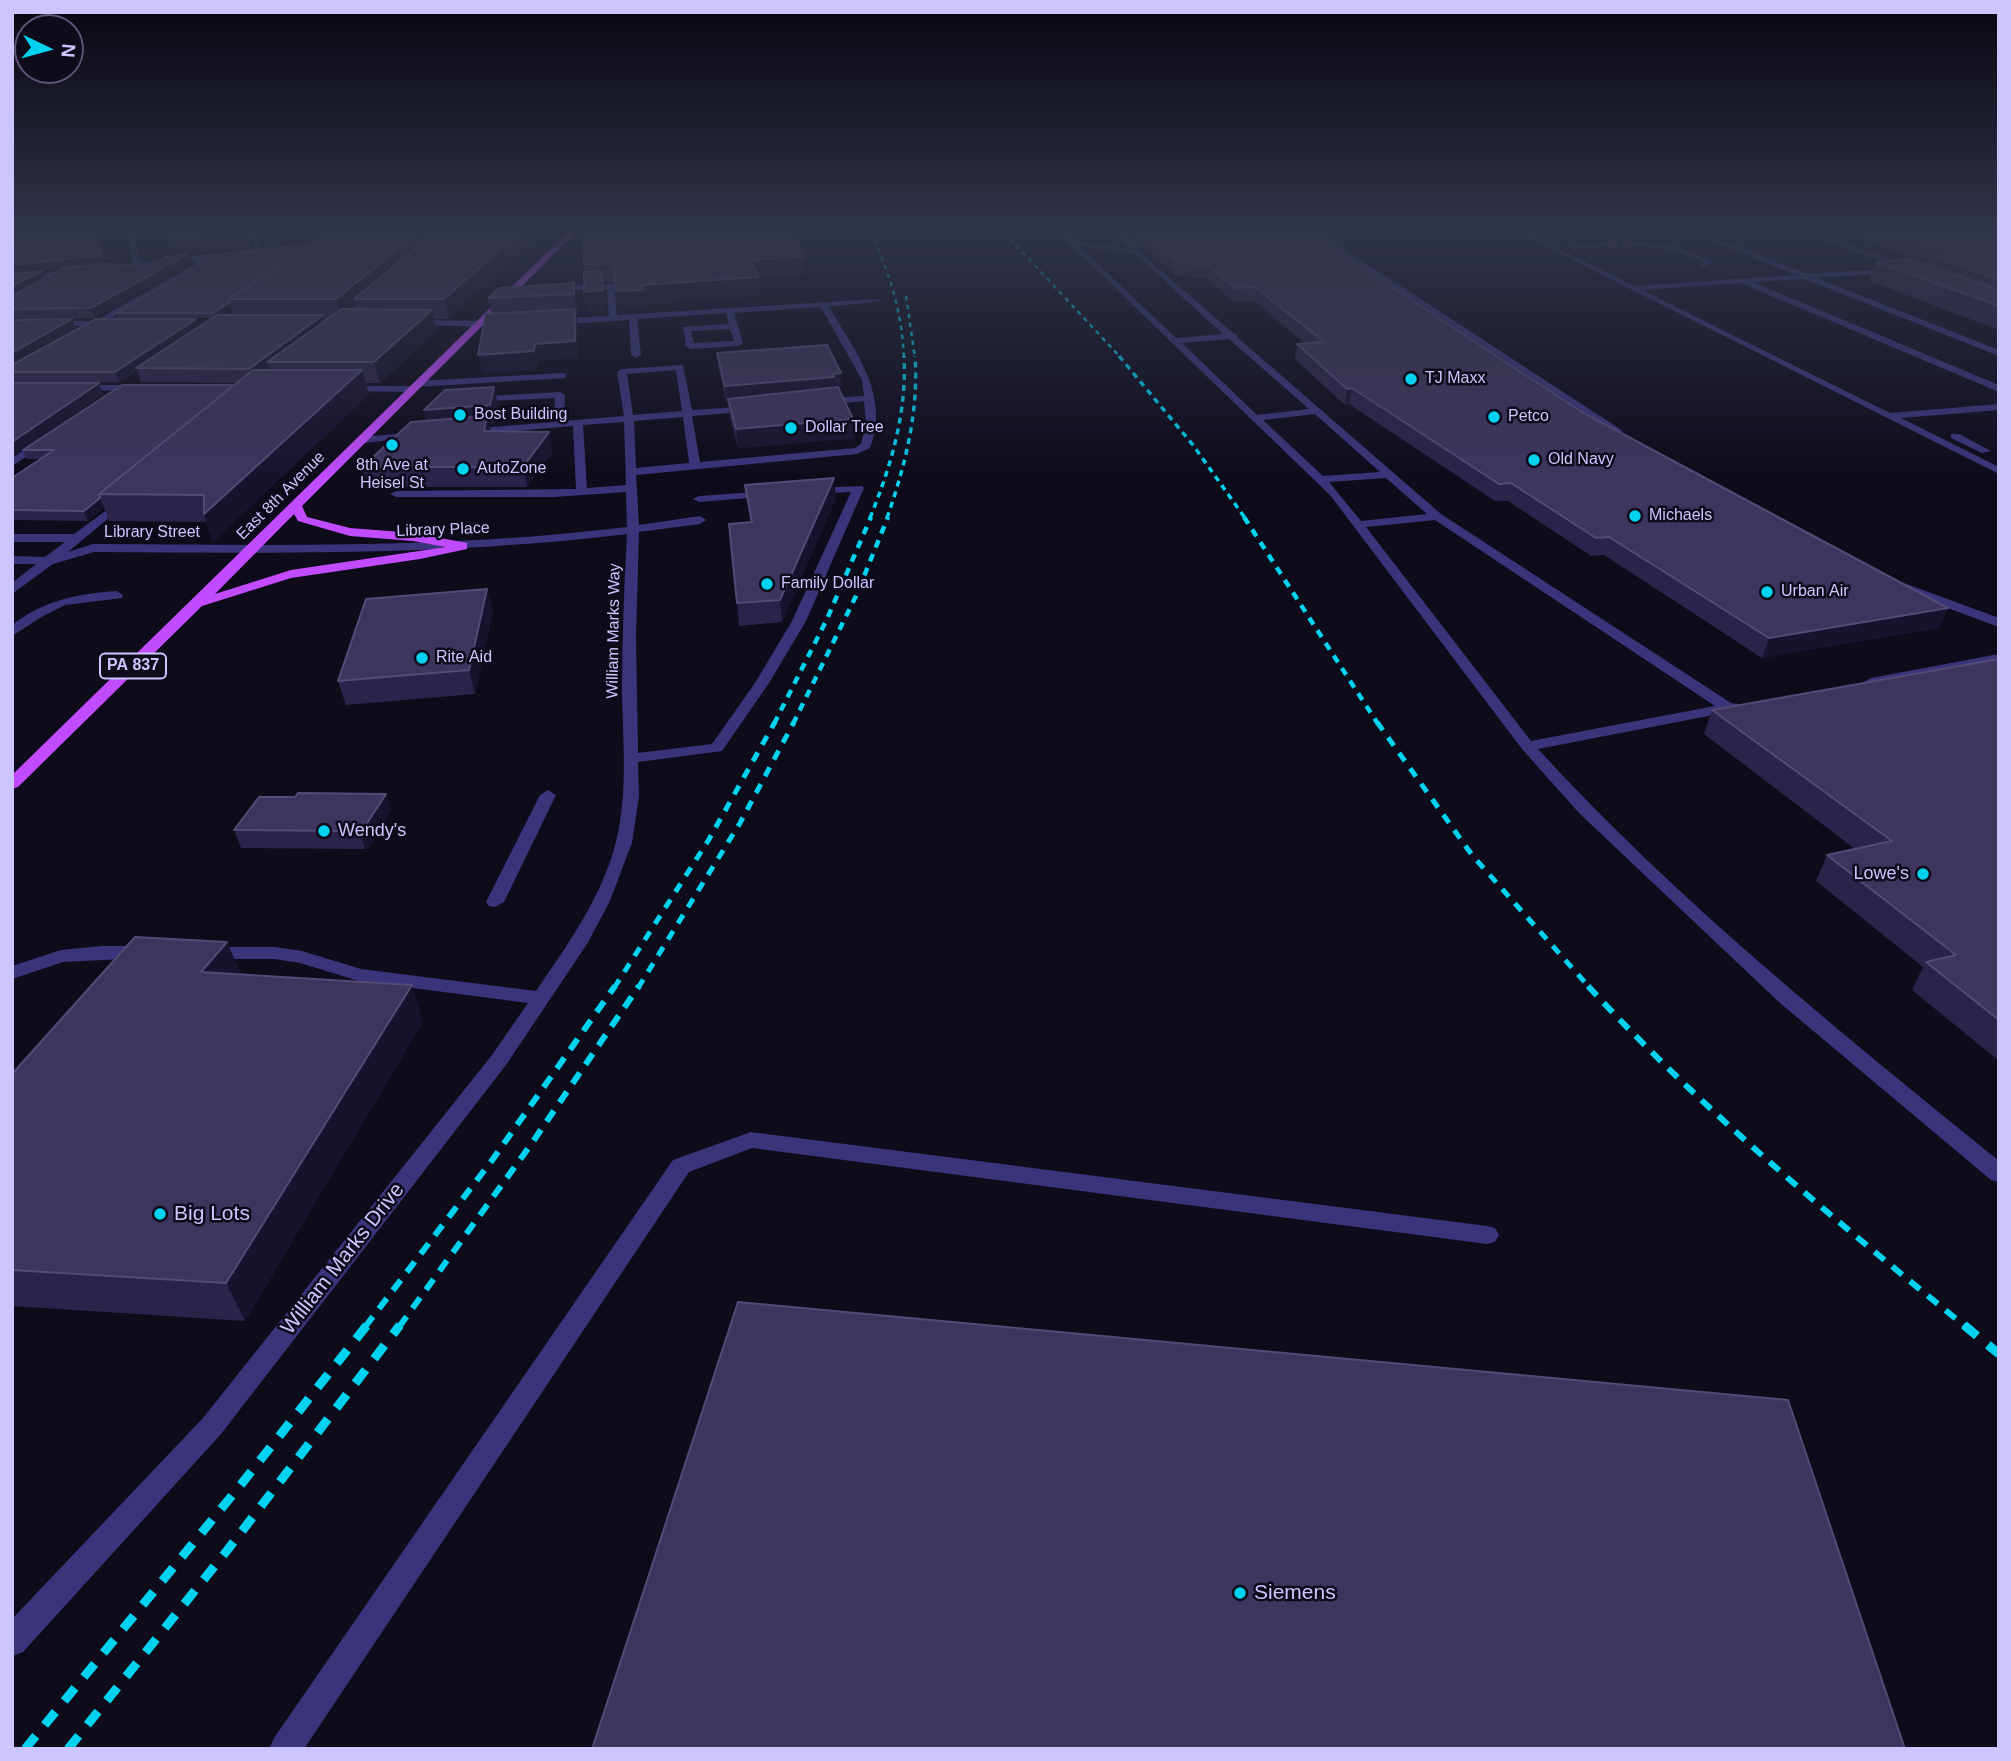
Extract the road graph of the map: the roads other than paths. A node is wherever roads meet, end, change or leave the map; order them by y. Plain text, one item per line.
1 (113, 314) edge
2 (487, 314) edge
3 (613, 314) edge
4 (662, 314) edge
5 (730, 314) edge
6 (827, 314) edge
7 (1145, 314) edge
8 (1209, 314) edge
9 (1437, 314) edge
10 (1682, 314) edge
11 (1822, 314) edge
12 (1901, 314) edge
13 (633, 316) junction
14 (613, 318) junction
15 (547, 322) edge
16 (97, 323) junction
17 (124, 323) edge
18 (397, 323) edge
19 (478, 323) junction
20 (12, 324) edge
21 (507, 325) edge
22 (734, 326) junction
23 (75, 336) edge
24 (1234, 336) junction
25 (1173, 341) junction
26 (1999, 353) edge
27 (636, 355) dead end
28 (144, 374) edge
29 (563, 376) dead end
30 (415, 386) junction
31 (71, 388) edge
32 (122, 388) junction
33 (149, 388) edge
34 (338, 389) edge
35 (1999, 389) edge
36 (869, 398) junction
37 (491, 399) edge
38 (100, 403) edge
39 (813, 403) edge
40 (1999, 407) edge
41 (758, 408) edge
42 (1318, 411) junction
43 (689, 414) junction
44 (1889, 416) junction
45 (1254, 418) junction
46 (629, 419) junction
47 (578, 423) junction
48 (559, 425) junction
49 (56, 433) edge
50 (453, 433) edge
51 (428, 435) edge
52 (1955, 436) dead end
53 (1632, 439) edge
54 (362, 440) junction
55 (1999, 458) edge
56 (12, 463) edge
57 (695, 466) junction
58 (1999, 471) edge
59 (631, 472) junction
60 (1389, 474) junction
61 (1319, 480) junction
62 (632, 488) junction
63 (582, 492) junction
64 (805, 492) edge
65 (131, 494) edge
66 (396, 494) edge
67 (778, 494) edge
68 (699, 499) dead end
69 (296, 506) junction
70 (1437, 516) junction
71 (700, 520) dead end
72 (1357, 525) junction
73 (633, 532) junction
74 (12, 538) edge
75 (79, 538) junction
76 (463, 546) junction
77 (93, 548) junction
78 (254, 548) junction
79 (12, 560) edge
80 (48, 561) junction
81 (1889, 580) edge
82 (12, 590) edge
83 (117, 595) dead end
84 (193, 607) junction
85 (1999, 623) edge
86 (12, 632) edge
87 (1999, 658) edge
88 (1850, 685) edge
89 (1755, 703) edge
90 (1728, 708) junction
91 (1527, 746) junction
92 (631, 758) junction
93 (12, 784) edge
94 (548, 795) dead end
95 (624, 843) joint
96 (495, 902) dead end
97 (168, 952) edge
98 (195, 953) edge
99 (12, 973) edge
100 (541, 998) junction
101 (1999, 1174) edge
102 (1487, 1235) dead end
103 (12, 1641) edge
104 (285, 1749) edge

1 - 16 street
2 - 19 main road, East 8th Avenue / PA 837
3 - 14 street
4 - 13 street
5 - 22 street
6 - 36 street
7 - 25 street
8 - 24 street
9 - 53 street
10 - 44 street
11 - 35 street
12 - 26 street
13 - 14 street
13 - 27 street
14 - 15 street
16 - 17 street
16 - 20 street
16 - 23 street
18 - 19 street
19 - 21 street
19 - 30 main road, East 8th Avenue / PA 837
22 - 22 street
24 - 25 street
24 - 42 street
25 - 45 street
28 - 32 street
29 - 30 street
30 - 34 street
30 - 54 main road, East 8th Avenue / PA 837
31 - 32 street
32 - 33 street
32 - 38 street
36 - 39 street
36 - 57 street
37 - 48 street
40 - 44 street
41 - 43 street
42 - 45 street
42 - 60 street
43 - 46 street
43 - 46 street, William Marks Way
43 - 57 street
44 - 58 street
45 - 61 street
46 - 47 street
46 - 59 street, William Marks Way
47 - 48 street
47 - 63 street
48 - 50 street
49 - 56 street
51 - 54 street
52 - 55 street
54 - 69 main road, East 8th Avenue / PA 837
57 - 59 street
59 - 62 street, William Marks Way
60 - 61 street
60 - 70 street
61 - 72 street
62 - 63 street
62 - 73 street, William Marks Way
63 - 66 street
64 - 92 street
65 - 75 street
67 - 68 street
69 - 76 main road
69 - 78 main road, East 8th Avenue / PA 837
70 - 72 street
70 - 90 street
71 - 73 street, Library Place
72 - 91 street
73 - 76 street, Library Place
73 - 92 street, William Marks Way
74 - 75 street, Library Street
75 - 77 street, Library Street
75 - 80 street
76 - 78 street, Library Place
76 - 84 main road
77 - 78 street, Library Street
77 - 80 street, Library Street
78 - 84 main road, East 8th Avenue / PA 837
79 - 80 street, Library Street
80 - 82 street
81 - 85 street
83 - 86 street
84 - 93 main road, East 8th Avenue / PA 837
87 - 88 street
89 - 90 street
90 - 91 street
91 - 101 street
92 - 95 street, William Marks Way
94 - 96 street
95 - 100 street, William Marks Drive
97 - 99 street
98 - 100 street
100 - 103 street, William Marks Drive
102 - 104 street

